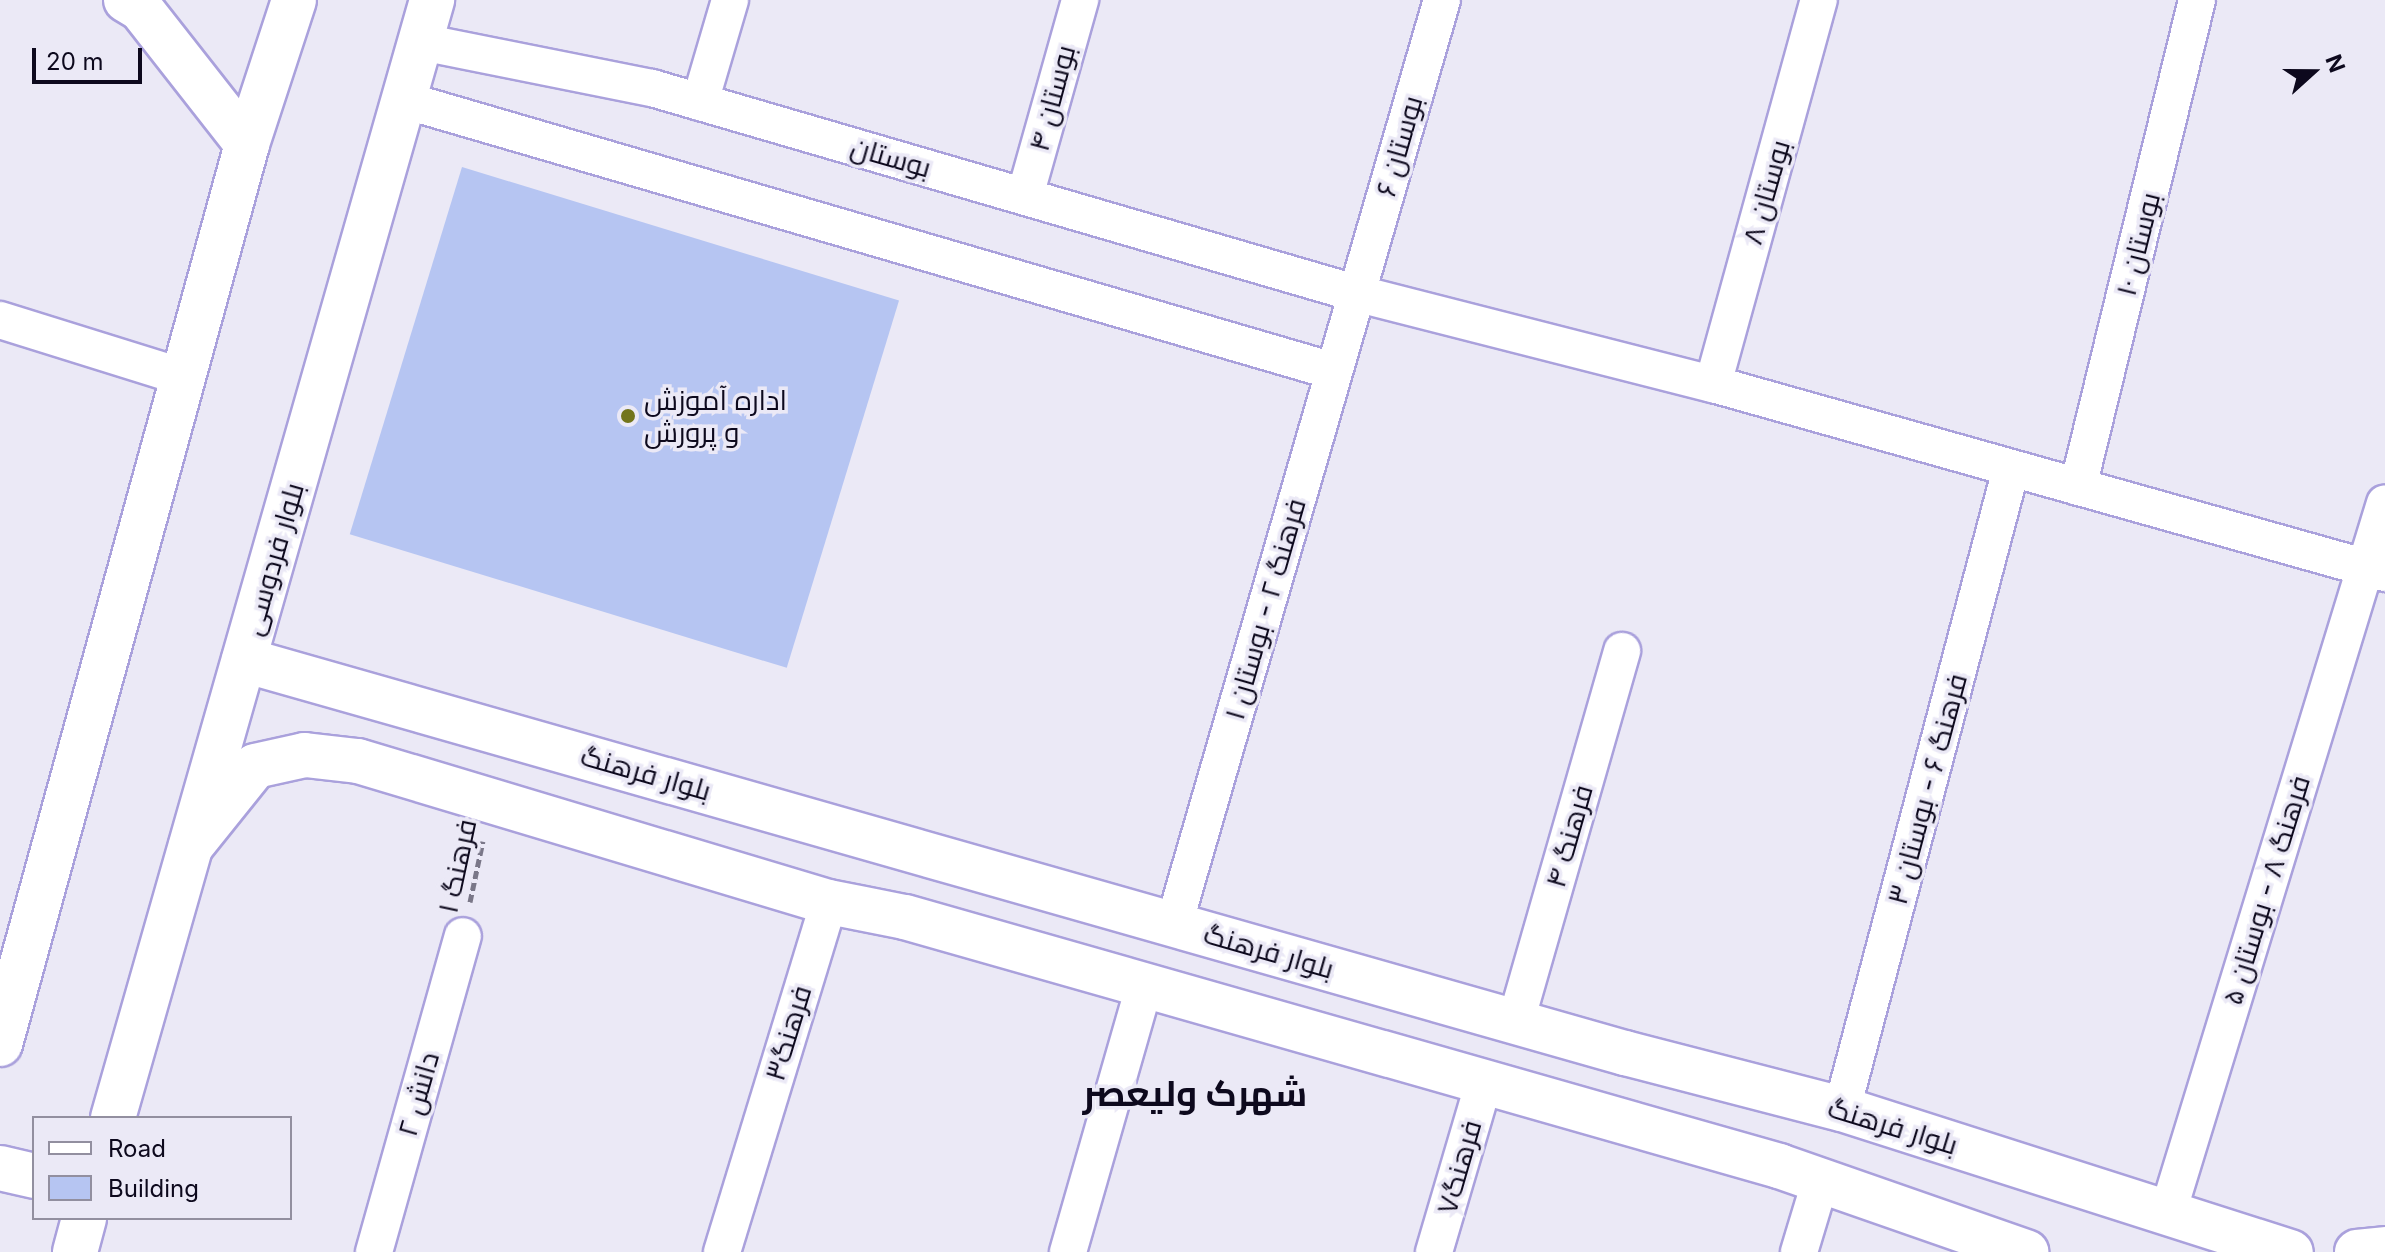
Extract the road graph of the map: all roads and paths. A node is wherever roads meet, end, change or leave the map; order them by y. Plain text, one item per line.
1 (126, 0) edge
2 (294, 0) edge
3 (432, 0) edge
4 (730, 0) edge
5 (1080, 0) edge
6 (1442, 0) edge
7 (1819, 0) edge
8 (2197, 0) edge
9 (421, 42) junction
10 (404, 100) junction
11 (700, 102) junction
12 (247, 144) junction
13 (1025, 196) junction
14 (1355, 293) junction
15 (0, 320) edge
16 (1333, 371) junction
17 (183, 377) junction
18 (1713, 384) junction
19 (2011, 469) junction
20 (2078, 487) junction
21 (2385, 503) edge
22 (2374, 570) edge
23 (1622, 651) dead end
24 (244, 660) junction
25 (491, 805) junction
26 (191, 846) junction
27 (921, 852) junction
28 (829, 902) junction
29 (905, 917) junction
30 (1174, 924) junction
31 (463, 936) joint
32 (1145, 984) junction
33 (1516, 1021) junction
34 (0, 1044) edge
35 (1625, 1053) junction
36 (1484, 1082) junction
37 (1842, 1109) junction
38 (114, 1116) edge
39 (1610, 1118) junction
40 (0, 1168) edge
41 (32, 1176) edge
42 (1821, 1179) junction
43 (2168, 1212) junction
44 (83, 1220) edge
45 (75, 1252) edge
46 (374, 1252) edge
47 (722, 1252) edge
48 (1068, 1252) edge
49 (1434, 1252) edge
50 (1799, 1252) edge
51 (2026, 1252) edge
52 (2291, 1252) edge

1 - 12 street
2 - 12 street
3 - 9 street, بلوار فردوسی
4 - 11 street
5 - 13 street, بوستان ۴
6 - 14 street, بوستان ۶
7 - 18 street, بوستان ۸
8 - 20 street, بوستان ۱۰
9 - 10 street, بلوار فردوسی
9 - 11 street, بوستان
10 - 16 street
10 - 24 street, بلوار فردوسی
11 - 13 street, بوستان
12 - 17 street
13 - 14 street, بوستان
14 - 16 street, فرهنگ ۲ - بوستان ۱
14 - 18 street, بوستان
15 - 17 street
16 - 30 street, فرهنگ ۲ - بوستان ۱
17 - 34 street
18 - 19 street, بوستان
19 - 20 street, بوستان
19 - 37 street, فرهنگ ۶ - بوستان ۳
20 - 22 street, بوستان
21 - 22 street, فرهنگ ۸ - بوستان ۵
22 - 43 street, فرهنگ ۸ - بوستان ۵
23 - 33 street, فرهنگ ۴
24 - 26 street, بلوار فردوسی
24 - 27 street, بلوار فرهنگ
25 - 26 street
25 - 28 street
25 - 31 path, فرهنگ ۱
26 - 38 street, بلوار فردوسی
27 - 29 street
27 - 30 street, بلوار فرهنگ
28 - 29 street
28 - 47 street, فرهنگ۳
29 - 32 street
30 - 33 street, بلوار فرهنگ
31 - 46 street, دانش ۲
32 - 36 street
32 - 48 street
33 - 35 street, بلوار فرهنگ
35 - 37 street, بلوار فرهنگ
35 - 39 street
36 - 39 street
36 - 49 street, فرهنگ۷
37 - 43 street, بلوار فرهنگ
39 - 42 street
40 - 41 street
42 - 50 street
42 - 51 street
43 - 52 street, بلوار فرهنگ
44 - 45 street

